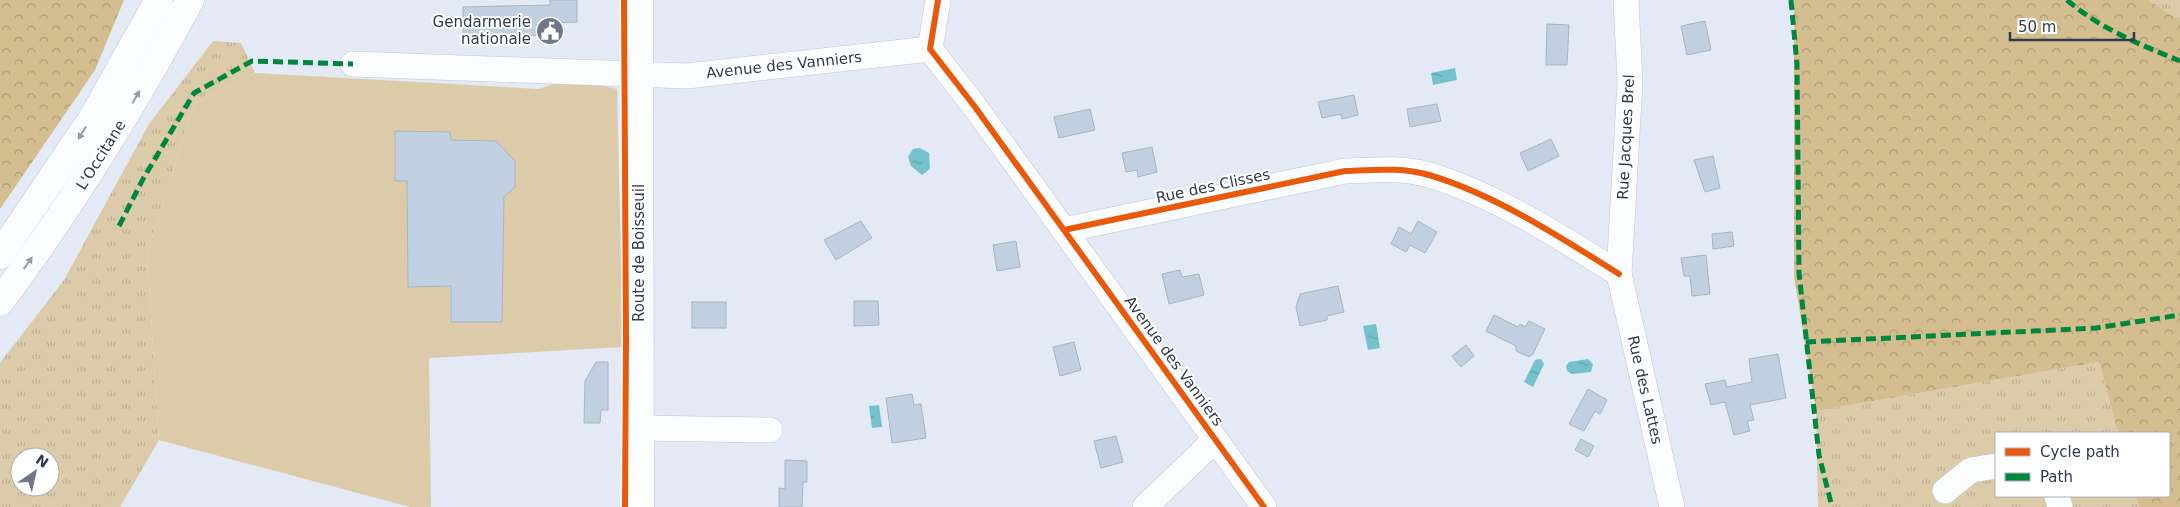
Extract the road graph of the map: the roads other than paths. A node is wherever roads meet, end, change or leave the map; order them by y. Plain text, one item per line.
1 (159, 0) edge
2 (190, 0) edge
3 (639, 0) edge
4 (938, 0) edge
5 (1626, 0) edge
6 (930, 49) junction
7 (353, 64) dead end
8 (639, 75) junction
9 (1064, 230) junction
10 (0, 256) edge
11 (1619, 274) junction
12 (0, 302) edge
13 (640, 428) junction
14 (770, 430) dead end
15 (1215, 440) junction
16 (1995, 466) edge
17 (1945, 492) dead end
18 (640, 507) edge
19 (1145, 507) edge
20 (1264, 507) edge
21 (1672, 507) edge

1 -> 10 main road, L'Occitane
12 -> 2 main road, L'Occitane
3 - 8 main road, Route de Boisseuil
4 - 6 street
5 - 11 street, Rue Jacques Brel
6 - 8 street, Avenue des Vanniers
6 - 9 street
7 - 8 street, Avenue des Vanniers
8 - 13 main road, Route de Boisseuil
9 - 11 street, Rue des Clisses
9 - 15 street, Avenue des Vanniers
11 - 21 street, Rue des Lattes
13 - 14 street
13 - 18 main road, Route de Boisseuil
15 - 19 street
15 - 20 street, Avenue des Vanniers
16 - 17 street

